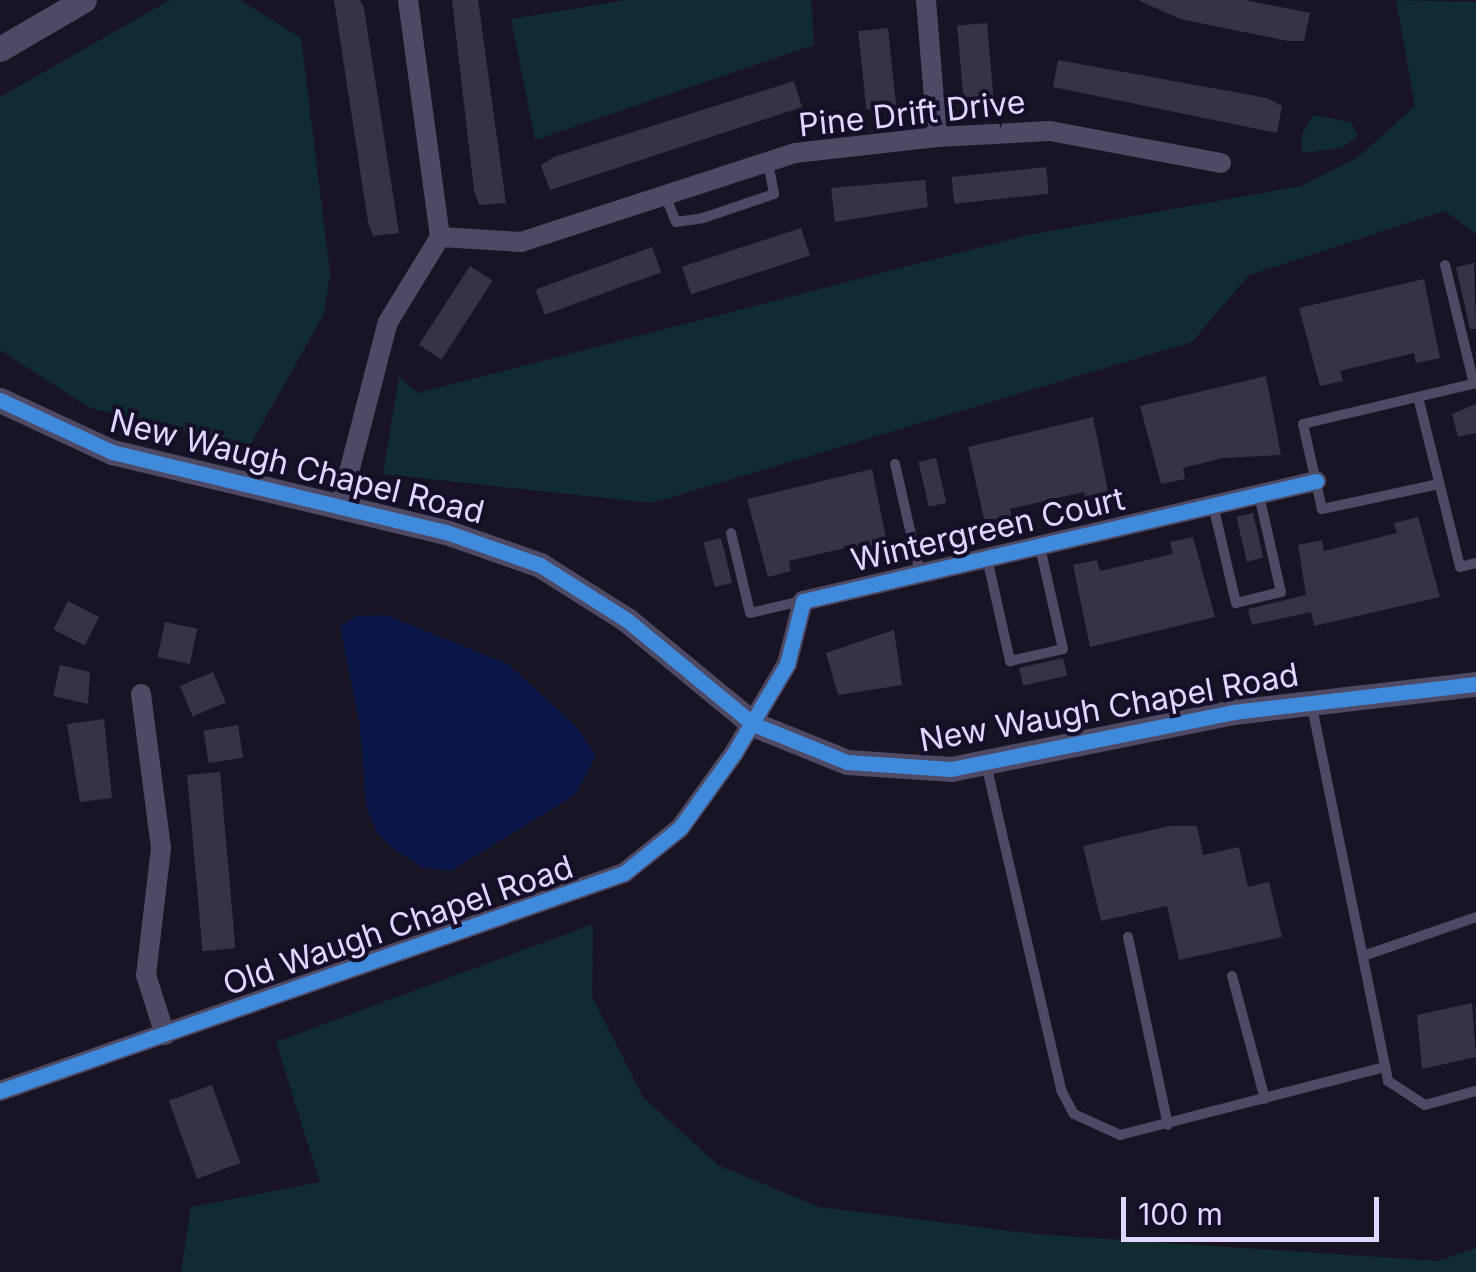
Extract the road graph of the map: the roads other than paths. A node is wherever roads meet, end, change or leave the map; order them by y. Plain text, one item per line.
1 (84, 0) edge
2 (408, 0) edge
3 (926, 0) edge
4 (0, 49) edge
5 (937, 137) junction
6 (768, 162) junction
7 (1221, 163) dead end
8 (666, 195) junction
9 (440, 237) junction
10 (1445, 265) dead end
11 (1475, 383) edge
12 (1418, 397) junction
13 (0, 400) edge
14 (895, 464) dead end
15 (1316, 480) junction
16 (1440, 484) junction
17 (1259, 494) junction
18 (1213, 505) junction
19 (340, 507) junction
20 (730, 532) dead end
21 (1040, 546) junction
22 (987, 558) junction
23 (1476, 564) edge
24 (920, 574) junction
25 (803, 601) junction
26 (1476, 684) edge
27 (141, 694) dead end
28 (1311, 701) junction
29 (753, 724) junction
30 (986, 763) junction
31 (1476, 916) edge
32 (1128, 937) dead end
33 (1363, 956) junction
34 (1232, 976) dead end
35 (166, 1036) junction
36 (1385, 1067) junction
37 (0, 1091) edge
38 (1476, 1091) edge
39 (1265, 1099) junction
40 (1168, 1125) junction

1 - 4 street
2 - 9 street
3 - 5 street
5 - 6 street, Pine Drift Drive
5 - 7 street, Pine Drift Drive
6 - 8 street, Pine Drift Drive
6 - 8 lane
8 - 9 street, Pine Drift Drive
9 - 19 street
10 - 11 lane
11 - 12 lane
12 - 15 lane
12 - 16 lane
13 - 19 street, New Waugh Chapel Road
14 - 24 lane
15 - 16 lane
15 - 17 street, Wintergreen Court
16 - 23 lane
17 - 18 street, Wintergreen Court
17 - 18 lane
18 - 21 street, Wintergreen Court
19 - 29 street, New Waugh Chapel Road
20 - 25 lane
21 - 22 street, Wintergreen Court
21 - 22 lane
22 - 24 street, Wintergreen Court
24 - 25 street, Wintergreen Court
25 - 29 street
26 - 28 street, New Waugh Chapel Road
27 - 35 street
28 - 30 street, New Waugh Chapel Road
28 - 33 lane
29 - 30 street, New Waugh Chapel Road
29 - 35 street, Old Waugh Chapel Road
30 - 40 lane
31 - 33 lane
32 - 40 lane
33 - 36 lane
34 - 39 lane
35 - 37 street, Old Waugh Chapel Road
36 - 38 lane
36 - 39 lane
39 - 40 lane

